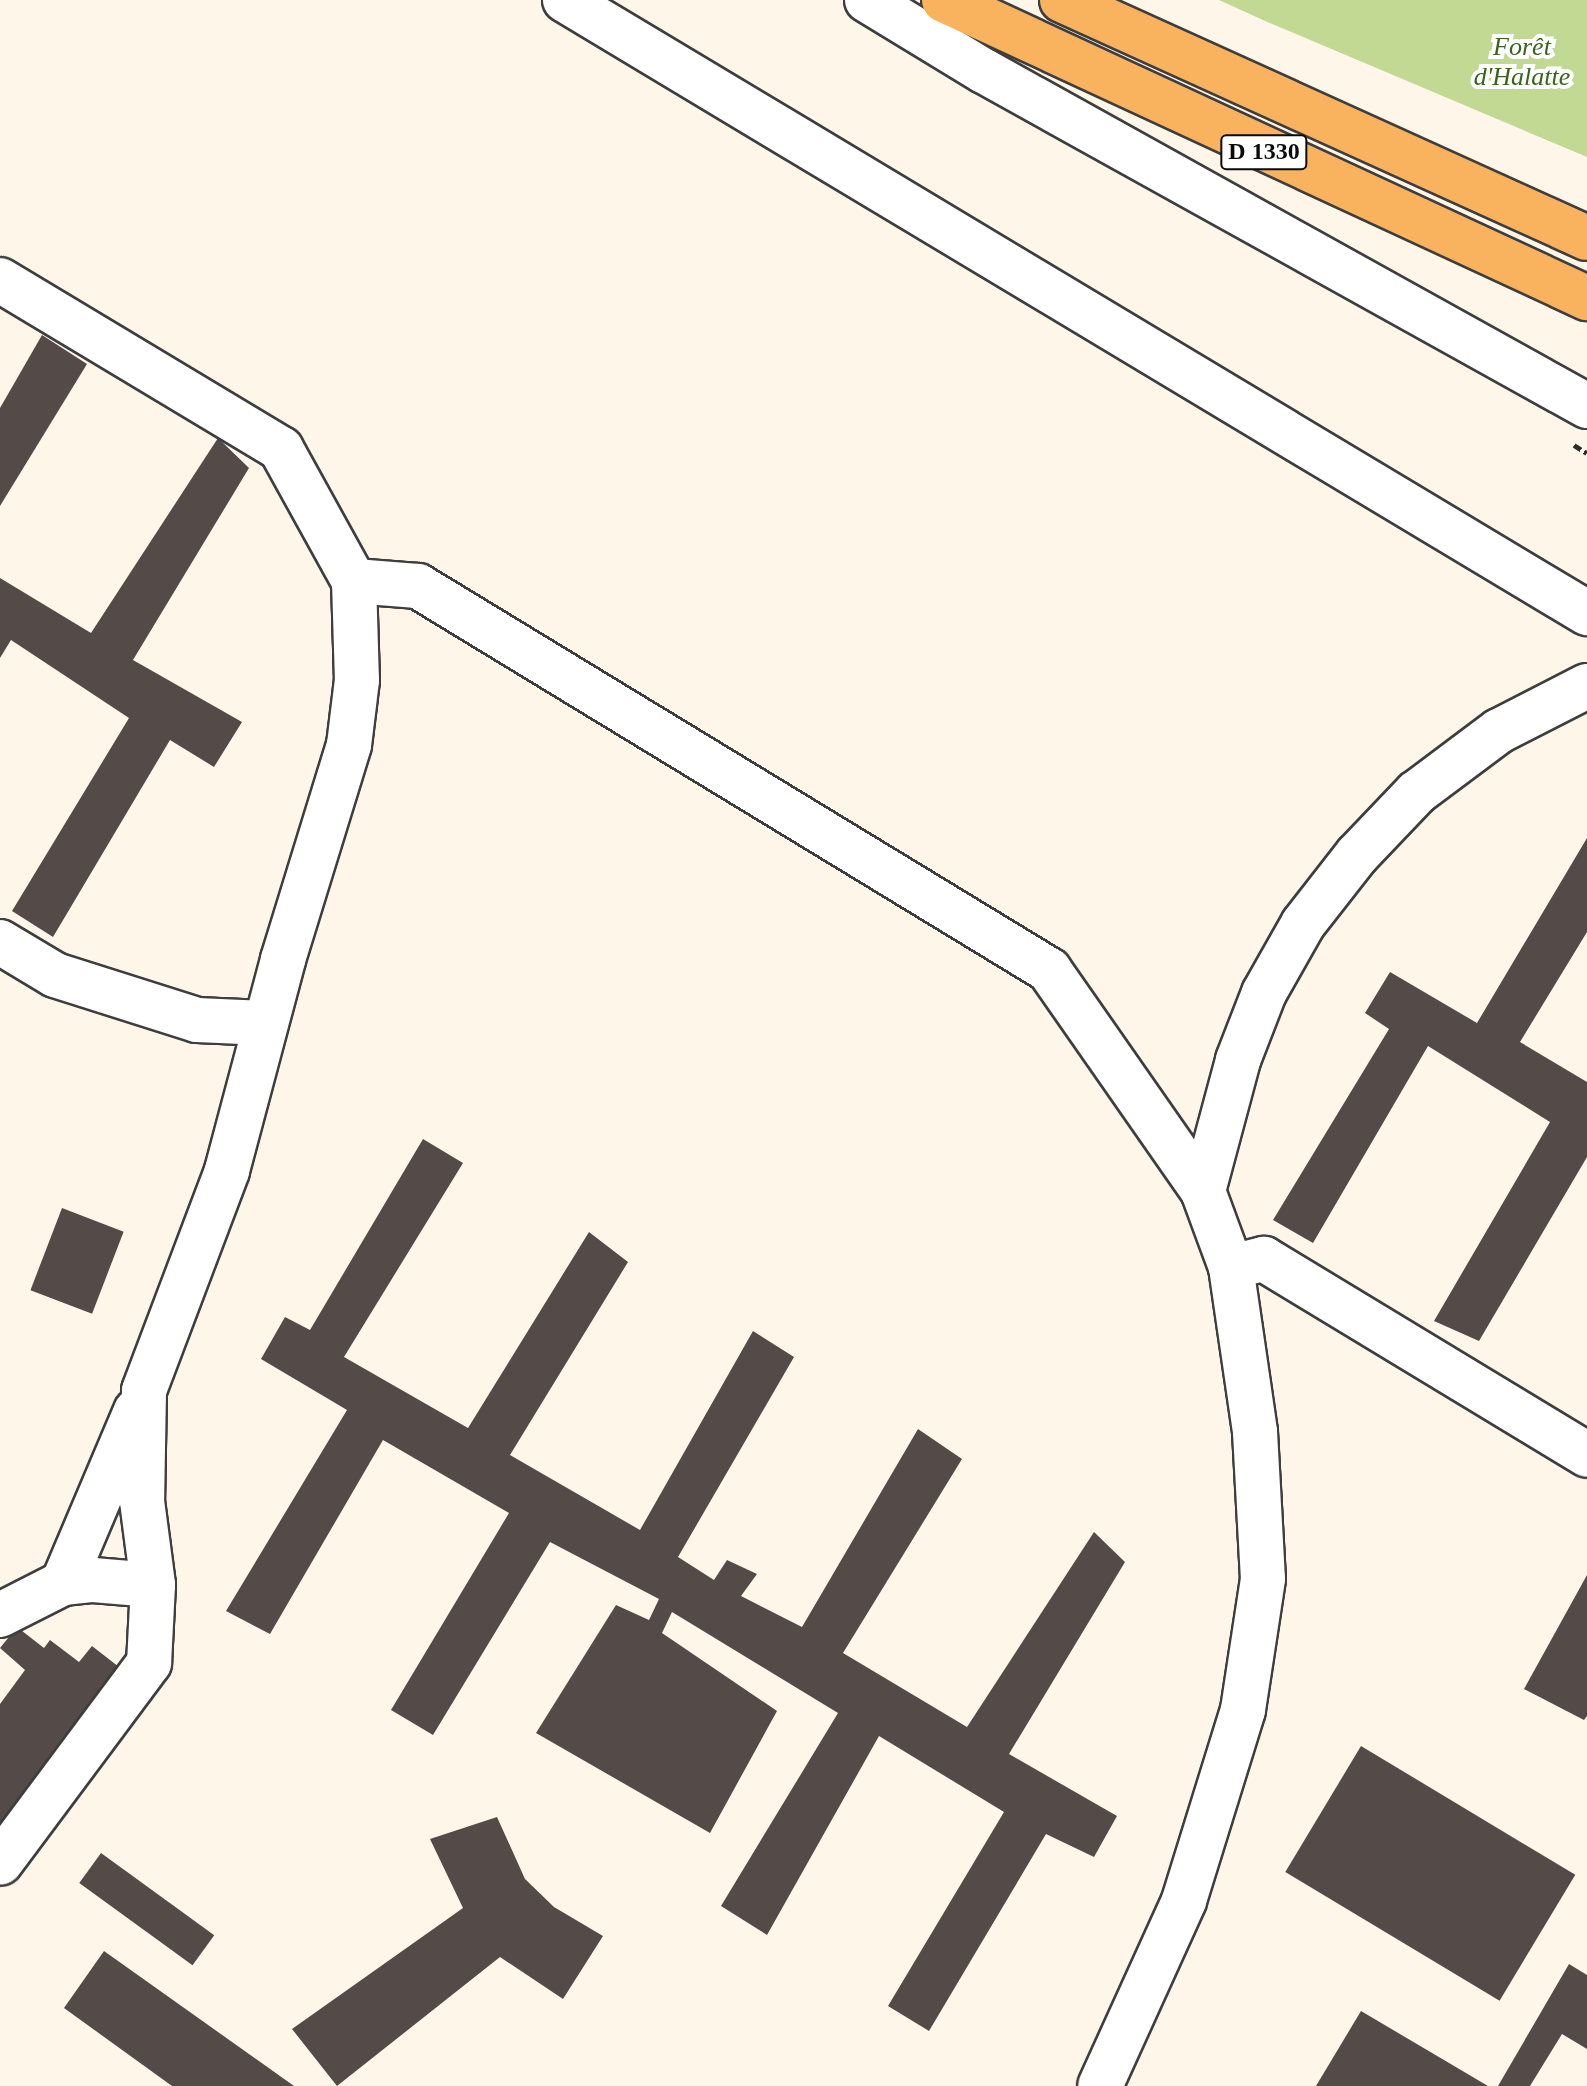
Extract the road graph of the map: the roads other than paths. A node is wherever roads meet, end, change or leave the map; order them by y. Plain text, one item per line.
1 (565, 0) edge
2 (867, 0) edge
3 (944, 0) edge
4 (1066, 2) edge
5 (1587, 211) edge
6 (1587, 238) edge
7 (0, 280) edge
8 (1587, 298) edge
9 (1587, 406) edge
10 (354, 581) junction
11 (1587, 613) edge
12 (1587, 686) edge
13 (0, 942) edge
14 (265, 1023) junction
15 (1203, 1191) junction
16 (1231, 1267) junction
17 (144, 1391) junction
18 (1587, 1455) edge
19 (63, 1583) junction
20 (153, 1585) junction
21 (0, 1615) edge
22 (0, 1863) edge
23 (1100, 2086) edge

1 - 11 street
2 - 9 street
3 - 8 main road, D 1330
4 - 5 main road, D 1330
4 - 6 main road
7 - 10 street
10 - 14 street
10 - 15 street
12 - 15 street
13 - 14 street
14 - 17 street
15 - 16 street
16 - 18 street
16 - 23 street
17 - 19 street
17 - 20 street
19 - 20 street
19 - 21 street
20 - 22 street

